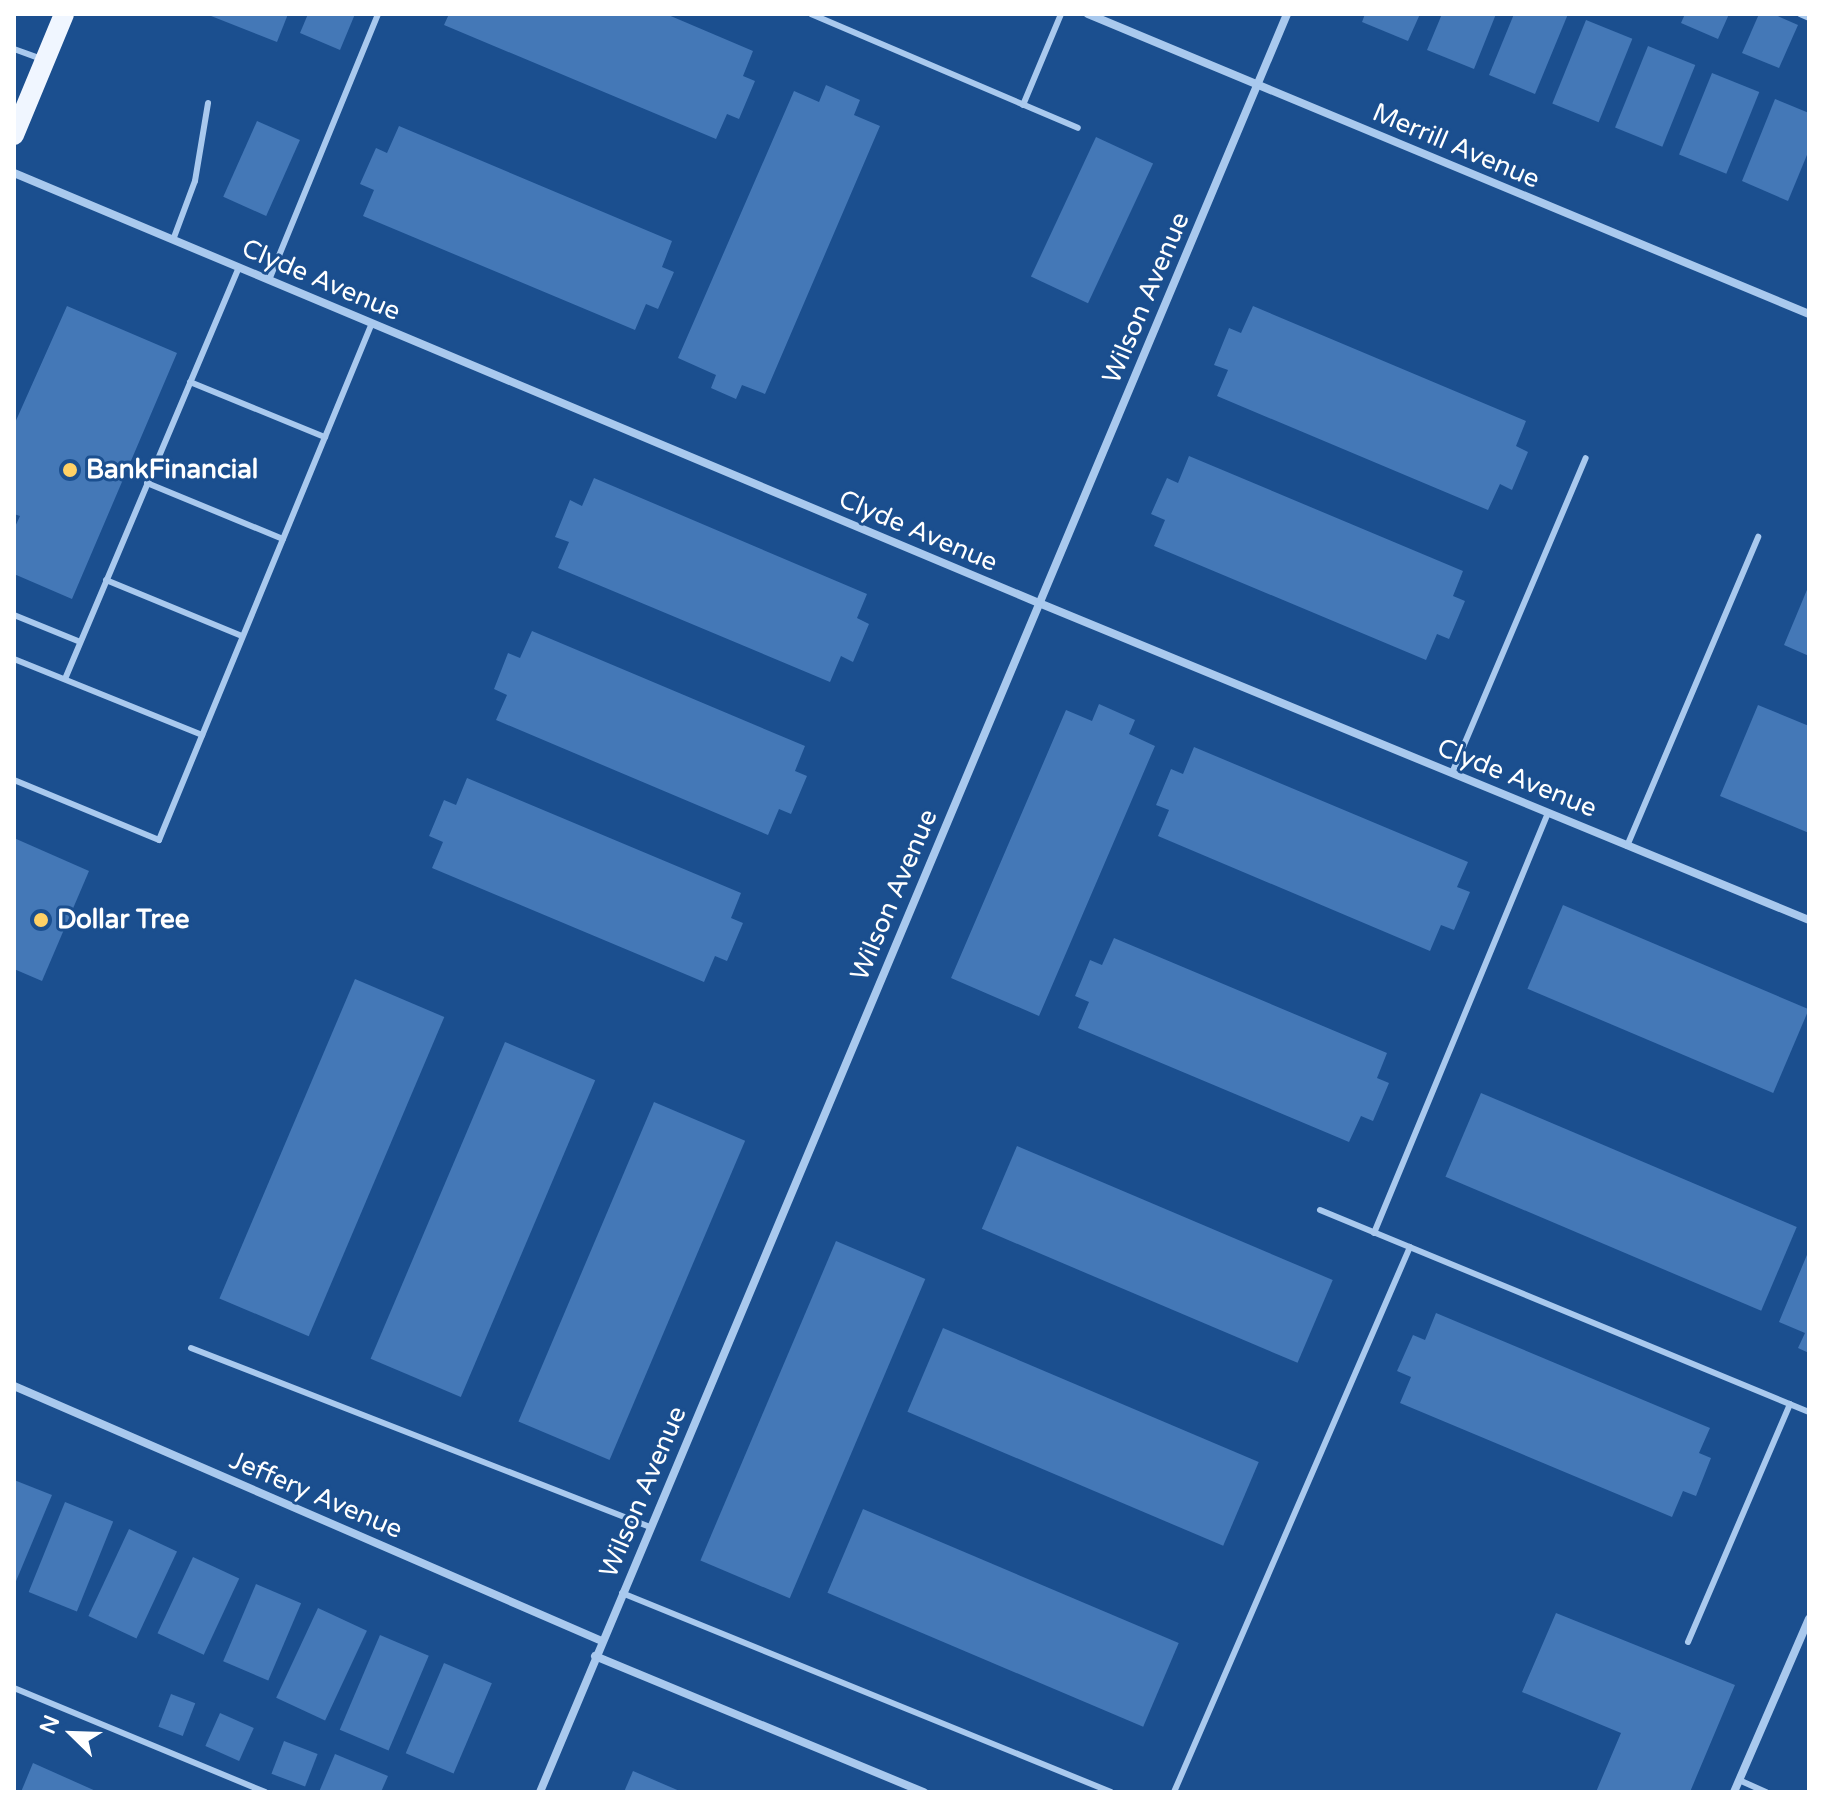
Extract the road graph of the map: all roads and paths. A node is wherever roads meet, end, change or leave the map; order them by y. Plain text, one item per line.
1 (64, 14) edge
2 (378, 14) edge
3 (811, 14) edge
4 (1061, 14) edge
5 (1088, 14) edge
6 (1287, 14) edge
7 (1800, 14) edge
8 (1809, 18) edge
9 (14, 49) edge
10 (45, 61) junction
11 (1257, 85) junction
12 (208, 103) dead end
13 (1023, 105) junction
14 (1078, 128) dead end
15 (14, 135) edge
16 (14, 173) edge
17 (173, 240) junction
18 (239, 267) junction
19 (269, 280) junction
20 (1809, 314) edge
21 (372, 323) junction
22 (190, 382) junction
23 (325, 437) junction
24 (1586, 458) dead end
25 (147, 483) junction
26 (1758, 537) dead end
27 (283, 539) junction
28 (106, 580) junction
29 (1039, 603) junction
30 (14, 615) edge
31 (242, 636) junction
32 (80, 642) junction
33 (14, 659) edge
34 (65, 679) junction
35 (202, 735) junction
36 (1452, 773) junction
37 (14, 780) edge
38 (1548, 813) junction
39 (1627, 846) junction
40 (1809, 920) edge
41 (1320, 1210) dead end
42 (1374, 1233) junction
43 (1410, 1247) junction
44 (191, 1348) dead end
45 (14, 1386) edge
46 (1790, 1404) junction
47 (1809, 1412) edge
48 (649, 1527) junction
49 (622, 1593) junction
50 (1809, 1619) edge
51 (602, 1641) junction
52 (1688, 1642) dead end
53 (595, 1656) junction
54 (14, 1688) edge
55 (1739, 1780) junction
56 (265, 1792) edge
57 (540, 1792) edge
58 (924, 1792) edge
59 (1111, 1792) edge
60 (1174, 1792) edge
61 (1734, 1792) edge
62 (1766, 1792) edge

1 - 10 main road
2 - 19 lane
3 - 13 lane
4 - 13 lane
5 - 11 street, Merrill Avenue
6 - 11 street, Wilson Avenue
7 - 8 lane
9 - 10 lane
10 - 15 main road
11 - 20 street, Merrill Avenue
11 - 29 street, Wilson Avenue
12 - 17 lane
13 - 14 lane
16 - 17 street, Clyde Avenue
17 - 18 street, Clyde Avenue
18 - 19 street, Clyde Avenue
18 - 22 lane
19 - 21 street, Clyde Avenue
21 - 23 lane
21 - 29 street, Clyde Avenue
22 - 23 lane
22 - 25 lane
23 - 27 lane
24 - 36 lane
25 - 27 lane
25 - 28 lane
26 - 39 lane
27 - 31 lane
28 - 31 lane
28 - 32 lane
29 - 36 street, Clyde Avenue
29 - 48 street, Wilson Avenue
30 - 32 lane
31 - 35 lane
32 - 34 lane
33 - 34 lane
34 - 35 lane
35 - 37 lane
36 - 38 street, Clyde Avenue
38 - 39 street, Clyde Avenue
38 - 42 lane
39 - 40 street, Clyde Avenue
41 - 42 lane
42 - 43 lane
43 - 46 lane
43 - 60 lane
44 - 48 lane
45 - 51 street, Jeffery Avenue
46 - 47 lane
46 - 52 lane
48 - 49 street, Wilson Avenue
49 - 51 street, Wilson Avenue
49 - 59 lane
50 - 55 street
51 - 53 street, Wilson Avenue
53 - 57 street, Wilson Avenue
53 - 58 street
54 - 56 lane
55 - 61 street
55 - 62 lane

